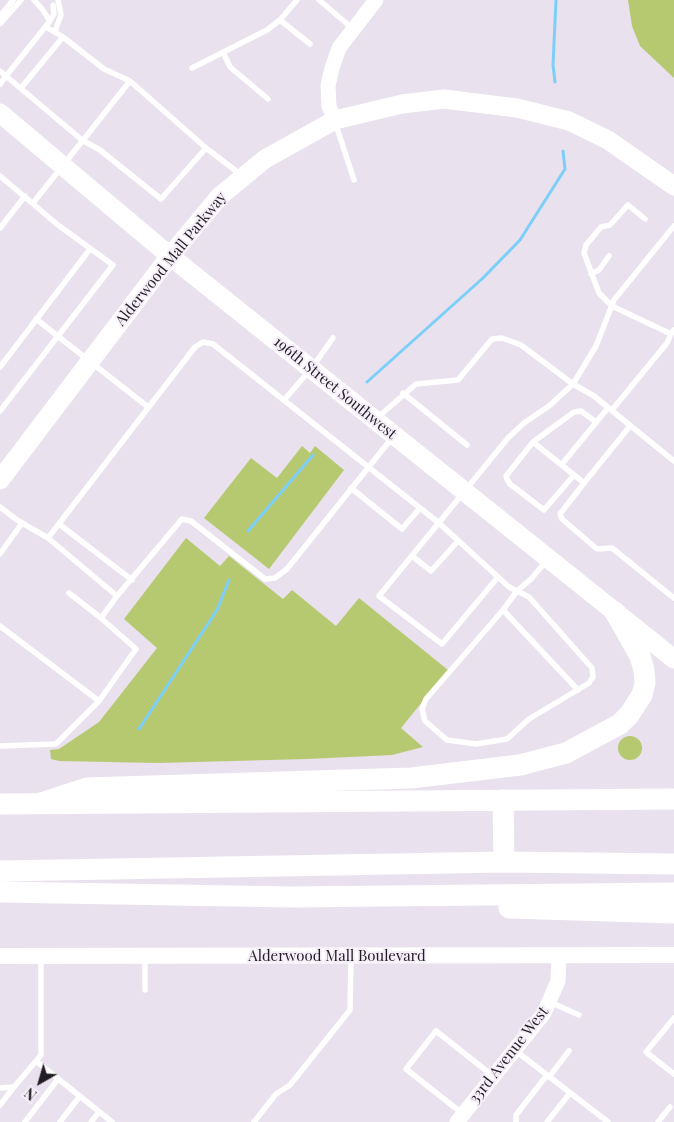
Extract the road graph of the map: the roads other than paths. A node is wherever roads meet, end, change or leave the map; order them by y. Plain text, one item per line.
1 (13, 0) edge
2 (21, 0) edge
3 (34, 0) edge
4 (58, 0) edge
5 (297, 0) edge
6 (319, 0) edge
7 (376, 0) edge
8 (50, 2) edge
9 (0, 16) edge
10 (280, 20) junction
11 (50, 21) junction
12 (0, 24) edge
13 (46, 27) junction
14 (354, 30) junction
15 (55, 31) junction
16 (63, 37) junction
17 (310, 44) dead end
18 (223, 52) junction
19 (192, 68) dead end
20 (0, 71) edge
21 (6, 76) junction
22 (130, 81) junction
23 (0, 84) edge
24 (21, 88) junction
25 (268, 99) dead end
26 (0, 113) edge
27 (335, 120) junction
28 (82, 140) junction
29 (206, 148) junction
30 (61, 165) junction
31 (0, 176) edge
32 (243, 176) junction
33 (354, 180) dead end
34 (674, 186) edge
35 (25, 196) junction
36 (33, 203) junction
37 (645, 219) dead end
38 (674, 226) edge
39 (0, 228) edge
40 (90, 249) junction
41 (170, 256) junction
42 (609, 256) dead end
43 (591, 274) junction
44 (612, 306) junction
45 (36, 319) junction
46 (673, 332) edge
47 (59, 335) junction
48 (333, 338) dead end
49 (90, 362) junction
50 (0, 367) edge
51 (311, 369) junction
52 (573, 384) junction
53 (403, 393) junction
54 (284, 400) junction
55 (148, 408) junction
56 (610, 409) junction
57 (0, 411) edge
58 (375, 420) junction
59 (596, 422) junction
60 (630, 426) junction
61 (394, 435) junction
62 (533, 442) junction
63 (467, 445) dead end
64 (674, 461) edge
65 (562, 464) junction
66 (368, 467) junction
67 (574, 475) junction
68 (0, 480) edge
69 (584, 483) junction
70 (351, 488) junction
71 (464, 490) junction
72 (0, 507) edge
73 (420, 508) junction
74 (22, 523) junction
75 (439, 523) junction
76 (58, 524) junction
77 (48, 538) junction
78 (458, 541) junction
79 (0, 554) edge
80 (412, 556) junction
81 (548, 559) junction
82 (498, 577) junction
83 (132, 580) junction
84 (517, 591) junction
85 (69, 593) dead end
86 (117, 596) junction
87 (674, 598) edge
88 (503, 610) junction
89 (615, 612) junction
90 (101, 618) junction
91 (0, 626) edge
92 (674, 658) edge
93 (578, 690) junction
94 (99, 701) junction
95 (0, 746) edge
96 (674, 788) edge
97 (560, 799) junction
98 (674, 799) edge
99 (503, 800) junction
100 (41, 803) junction
101 (0, 804) edge
102 (504, 862) junction
103 (674, 864) edge
104 (0, 871) edge
105 (0, 892) edge
106 (674, 893) edge
107 (291, 897) junction
108 (674, 913) edge
109 (560, 955) junction
110 (674, 955) edge
111 (0, 956) edge
112 (41, 956) junction
113 (144, 956) junction
114 (351, 956) junction
115 (145, 990) dead end
116 (550, 1002) junction
117 (579, 1015) dead end
118 (674, 1018) edge
119 (514, 1050) junction
120 (569, 1051) dead end
121 (36, 1061) junction
122 (674, 1074) edge
123 (493, 1076) junction
124 (548, 1076) junction
125 (58, 1079) junction
126 (14, 1087) junction
127 (0, 1088) edge
128 (570, 1093) junction
129 (80, 1096) junction
130 (0, 1106) edge
131 (670, 1107) dead end
132 (100, 1112) junction
133 (460, 1118) edge
134 (25, 1122) edge
135 (60, 1122) edge
136 (92, 1122) edge
137 (112, 1122) edge
138 (254, 1122) edge
139 (516, 1122) edge
140 (547, 1122) edge
141 (608, 1122) edge
142 (658, 1122) edge

1 - 9 lane
2 - 12 lane
3 - 11 lane
4 - 15 lane
5 - 10 lane
6 - 14 lane
7 - 14 street
8 - 11 lane
10 - 17 lane
10 - 18 lane
11 - 13 lane
13 - 15 lane
13 - 21 lane
14 - 27 street
15 - 16 lane
16 - 22 lane
16 - 24 lane
18 - 19 lane
18 - 25 lane
20 - 21 lane
21 - 23 lane
21 - 24 lane
22 - 28 lane
22 - 29 lane
24 - 28 lane
26 - 30 main road, 196th Street Southwest
27 - 32 main road, Alderwood Mall Parkway
27 - 33 lane
27 - 34 main road, Alderwood Mall Parkway
28 - 29 lane
28 - 30 lane
29 - 32 lane
30 - 36 lane
30 - 41 main road, 196th Street Southwest
31 - 35 lane
32 - 41 main road, Alderwood Mall Parkway
35 - 36 lane
35 - 39 lane
36 - 40 lane
37 - 43 lane
38 - 44 lane
40 - 45 lane
40 - 47 lane
41 - 49 main road, Alderwood Mall Parkway
41 - 51 main road, 196th Street Southwest
42 - 43 lane
43 - 44 lane
44 - 46 lane
44 - 52 lane
45 - 47 lane
45 - 50 lane
46 - 56 lane
47 - 49 lane
47 - 57 lane
48 - 51 lane
49 - 55 lane
49 - 68 main road, Alderwood Mall Parkway
51 - 54 lane
51 - 58 main road, 196th Street Southwest
52 - 53 lane
52 - 56 lane
52 - 71 lane
53 - 58 lane
53 - 63 lane
54 - 55 lane
54 - 66 lane
55 - 76 lane
56 - 59 lane
56 - 60 lane
58 - 61 main road, 196th Street Southwest
59 - 62 lane
59 - 65 lane
60 - 64 lane
60 - 69 lane
61 - 66 lane
61 - 71 main road, 196th Street Southwest
62 - 65 lane
62 - 67 lane
65 - 67 lane
66 - 70 lane
66 - 73 lane
67 - 69 lane
69 - 87 lane
70 - 73 lane
70 - 83 lane
71 - 75 lane
71 - 81 main road, 196th Street Southwest
72 - 74 lane
73 - 75 lane
74 - 77 lane
74 - 79 lane
75 - 78 lane
75 - 80 lane
76 - 77 lane
76 - 83 lane
77 - 86 lane
78 - 80 lane
78 - 82 lane
80 - 82 lane
81 - 84 lane
81 - 89 main road, 196th Street Southwest
82 - 84 lane
83 - 86 lane
84 - 88 lane
84 - 93 lane
85 - 90 lane
86 - 90 lane
88 - 93 lane
88 - 93 lane
89 - 92 main road, 196th Street Southwest
89 - 100 highway
90 - 94 lane
91 - 94 lane
94 - 95 lane
96 - 97 highway
97 - 98 highway
97 - 99 highway
99 - 100 highway
99 - 102 highway
100 - 101 highway
102 - 103 highway
102 - 104 highway
105 - 107 highway
106 - 107 highway
107 - 108 highway
109 - 110 main road, Alderwood Mall Boulevard
109 - 114 main road, Alderwood Mall Boulevard
109 - 116 street, 33rd Avenue West
111 - 112 main road, Alderwood Mall Boulevard
112 - 113 main road, Alderwood Mall Boulevard
112 - 121 lane
113 - 114 main road, Alderwood Mall Boulevard
113 - 115 lane
114 - 138 lane
116 - 117 lane
116 - 119 street, 33rd Avenue West
118 - 122 lane
119 - 123 street, 33rd Avenue West
119 - 124 lane
120 - 124 lane
121 - 125 lane
121 - 126 lane
123 - 133 street, 33rd Avenue West
123 - 133 lane
124 - 128 lane
124 - 139 lane
125 - 129 lane
125 - 134 lane
126 - 127 lane
126 - 130 lane
128 - 140 lane
128 - 141 lane
129 - 132 lane
129 - 135 lane
131 - 142 lane
132 - 136 lane
132 - 137 lane

